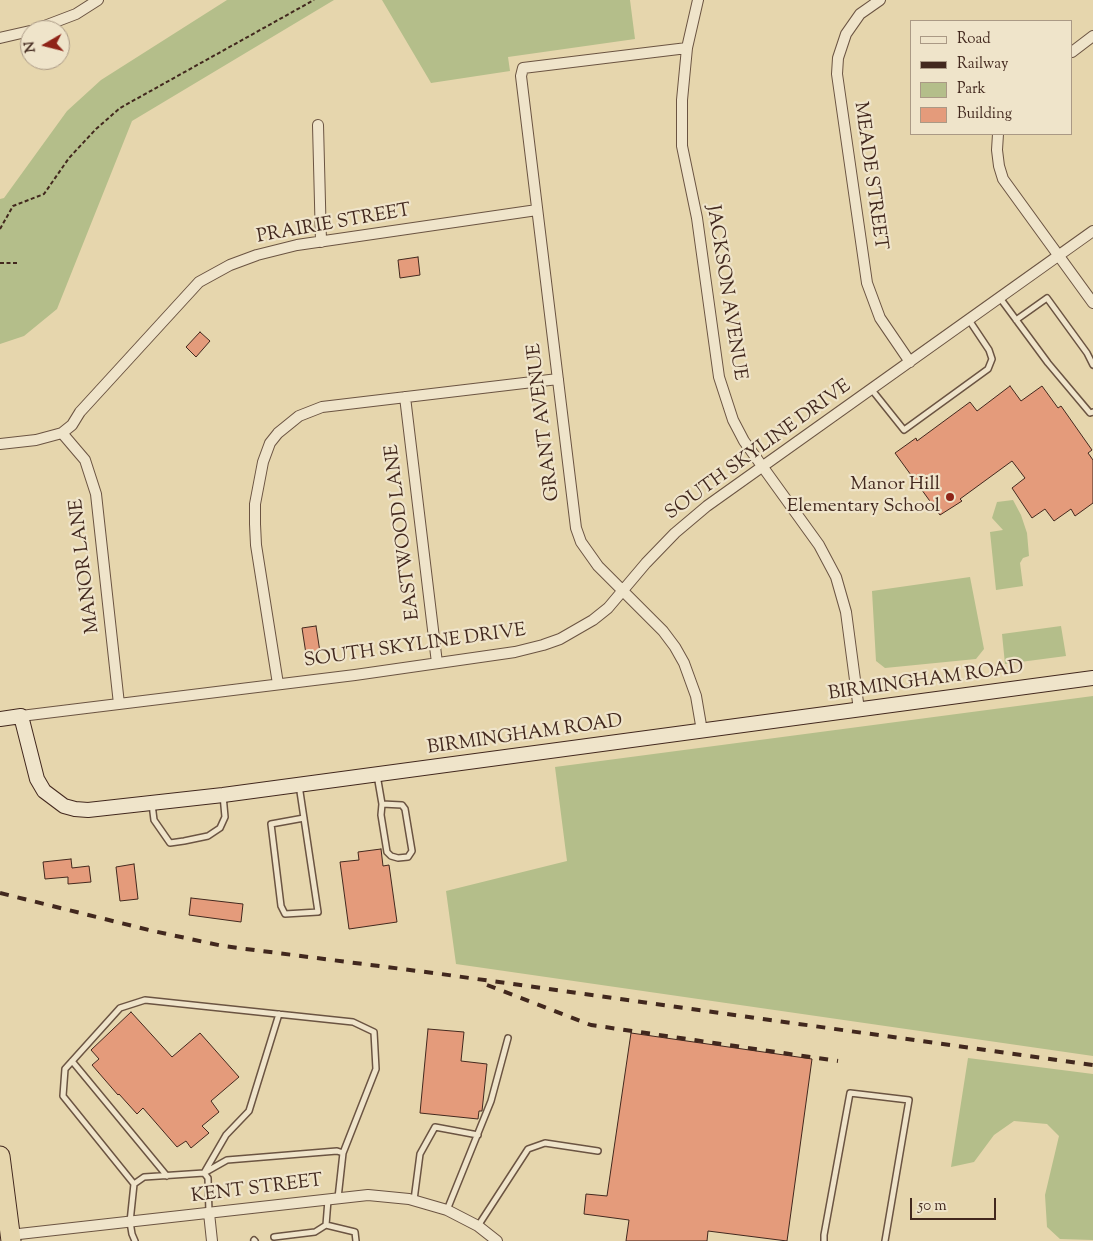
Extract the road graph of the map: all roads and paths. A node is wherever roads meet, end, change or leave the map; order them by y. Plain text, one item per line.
1 (314, 0) edge
2 (698, 0) edge
3 (880, 0) edge
4 (96, 1) edge
5 (60, 20) edge
6 (20, 33) edge
7 (1093, 36) edge
8 (0, 38) edge
9 (687, 48) junction
10 (1073, 51) edge
11 (318, 125) dead end
12 (998, 135) edge
13 (537, 210) junction
14 (0, 229) edge
15 (1093, 231) edge
16 (321, 242) junction
17 (1059, 256) junction
18 (0, 263) edge
19 (18, 263) dead end
20 (1000, 298) junction
21 (1093, 303) edge
22 (969, 320) junction
23 (1016, 320) junction
24 (910, 362) junction
25 (1093, 365) edge
26 (558, 379) junction
27 (872, 390) junction
28 (405, 397) junction
29 (1093, 412) edge
30 (62, 432) junction
31 (0, 444) edge
32 (763, 467) junction
33 (622, 591) junction
34 (436, 663) junction
35 (1093, 678) edge
36 (278, 684) junction
37 (119, 704) junction
38 (859, 710) junction
39 (21, 716) junction
40 (0, 719) edge
41 (702, 731) junction
42 (377, 774) junction
43 (299, 785) junction
44 (223, 795) junction
45 (152, 803) junction
46 (382, 804) junction
47 (304, 818) junction
48 (279, 1014) junction
49 (508, 1038) dead end
50 (72, 1061) junction
51 (478, 1135) junction
52 (598, 1151) dead end
53 (343, 1153) junction
54 (0, 1156) edge
55 (204, 1173) junction
56 (166, 1176) junction
57 (134, 1184) junction
58 (333, 1199) junction
59 (414, 1200) junction
60 (447, 1210) junction
61 (209, 1213) junction
62 (130, 1222) junction
63 (326, 1225) junction
64 (478, 1226) junction
65 (9, 1237) edge
66 (274, 1237) dead end
67 (135, 1241) edge
68 (212, 1241) edge
69 (356, 1241) edge
70 (497, 1241) edge
71 (824, 1241) edge
72 (885, 1241) edge

1 - 14 path
2 - 9 street, JACKSON AVENUE
3 - 24 street, MEADE STREET
4 - 5 street
6 - 8 street
7 - 10 street
9 - 13 street, GRANT AVENUE
9 - 32 street, JACKSON AVENUE
11 - 16 street
12 - 17 street
13 - 16 street, PRAIRIE STREET
13 - 26 street, GRANT AVENUE
15 - 17 street, SOUTH SKYLINE DRIVE
16 - 30 street, PRAIRIE STREET
17 - 20 street, SOUTH SKYLINE DRIVE
17 - 21 street
18 - 19 path
20 - 22 street, SOUTH SKYLINE DRIVE
20 - 23 lane
22 - 24 street, SOUTH SKYLINE DRIVE
22 - 27 lane
23 - 25 lane
23 - 29 lane
24 - 27 street, SOUTH SKYLINE DRIVE
26 - 28 street
26 - 33 street, GRANT AVENUE
27 - 32 street, SOUTH SKYLINE DRIVE
28 - 34 street, EASTWOOD LANE
28 - 36 street
30 - 31 street
30 - 37 street, MANOR LANE
32 - 33 street, SOUTH SKYLINE DRIVE
32 - 38 street, JACKSON AVENUE
33 - 34 street, SOUTH SKYLINE DRIVE
33 - 41 street, GRANT AVENUE
34 - 36 street, SOUTH SKYLINE DRIVE
35 - 38 street, BIRMINGHAM ROAD
36 - 37 street, SOUTH SKYLINE DRIVE
37 - 39 street, SOUTH SKYLINE DRIVE
38 - 41 street, BIRMINGHAM ROAD
39 - 40 street
39 - 45 street, BIRMINGHAM ROAD
41 - 42 street, BIRMINGHAM ROAD
42 - 43 street, BIRMINGHAM ROAD
42 - 46 lane
43 - 44 street, BIRMINGHAM ROAD
43 - 47 lane
44 - 45 street, BIRMINGHAM ROAD
44 - 45 lane
46 - 46 lane
47 - 47 lane
48 - 50 lane
48 - 53 lane
48 - 55 lane
49 - 51 lane
50 - 56 lane
50 - 57 lane
51 - 59 lane
51 - 60 lane
52 - 64 lane
53 - 55 lane
53 - 58 lane
54 - 65 highway
55 - 56 lane
55 - 61 lane
56 - 57 lane
57 - 62 lane
58 - 59 street, KENT STREET
58 - 61 street, KENT STREET
58 - 63 lane
59 - 60 street, KENT STREET
60 - 64 street, KENT STREET
61 - 62 street, KENT STREET
61 - 68 street
62 - 65 street, KENT STREET
62 - 67 lane
63 - 66 lane
63 - 69 lane
64 - 70 street, KENT STREET
71 - 72 lane

